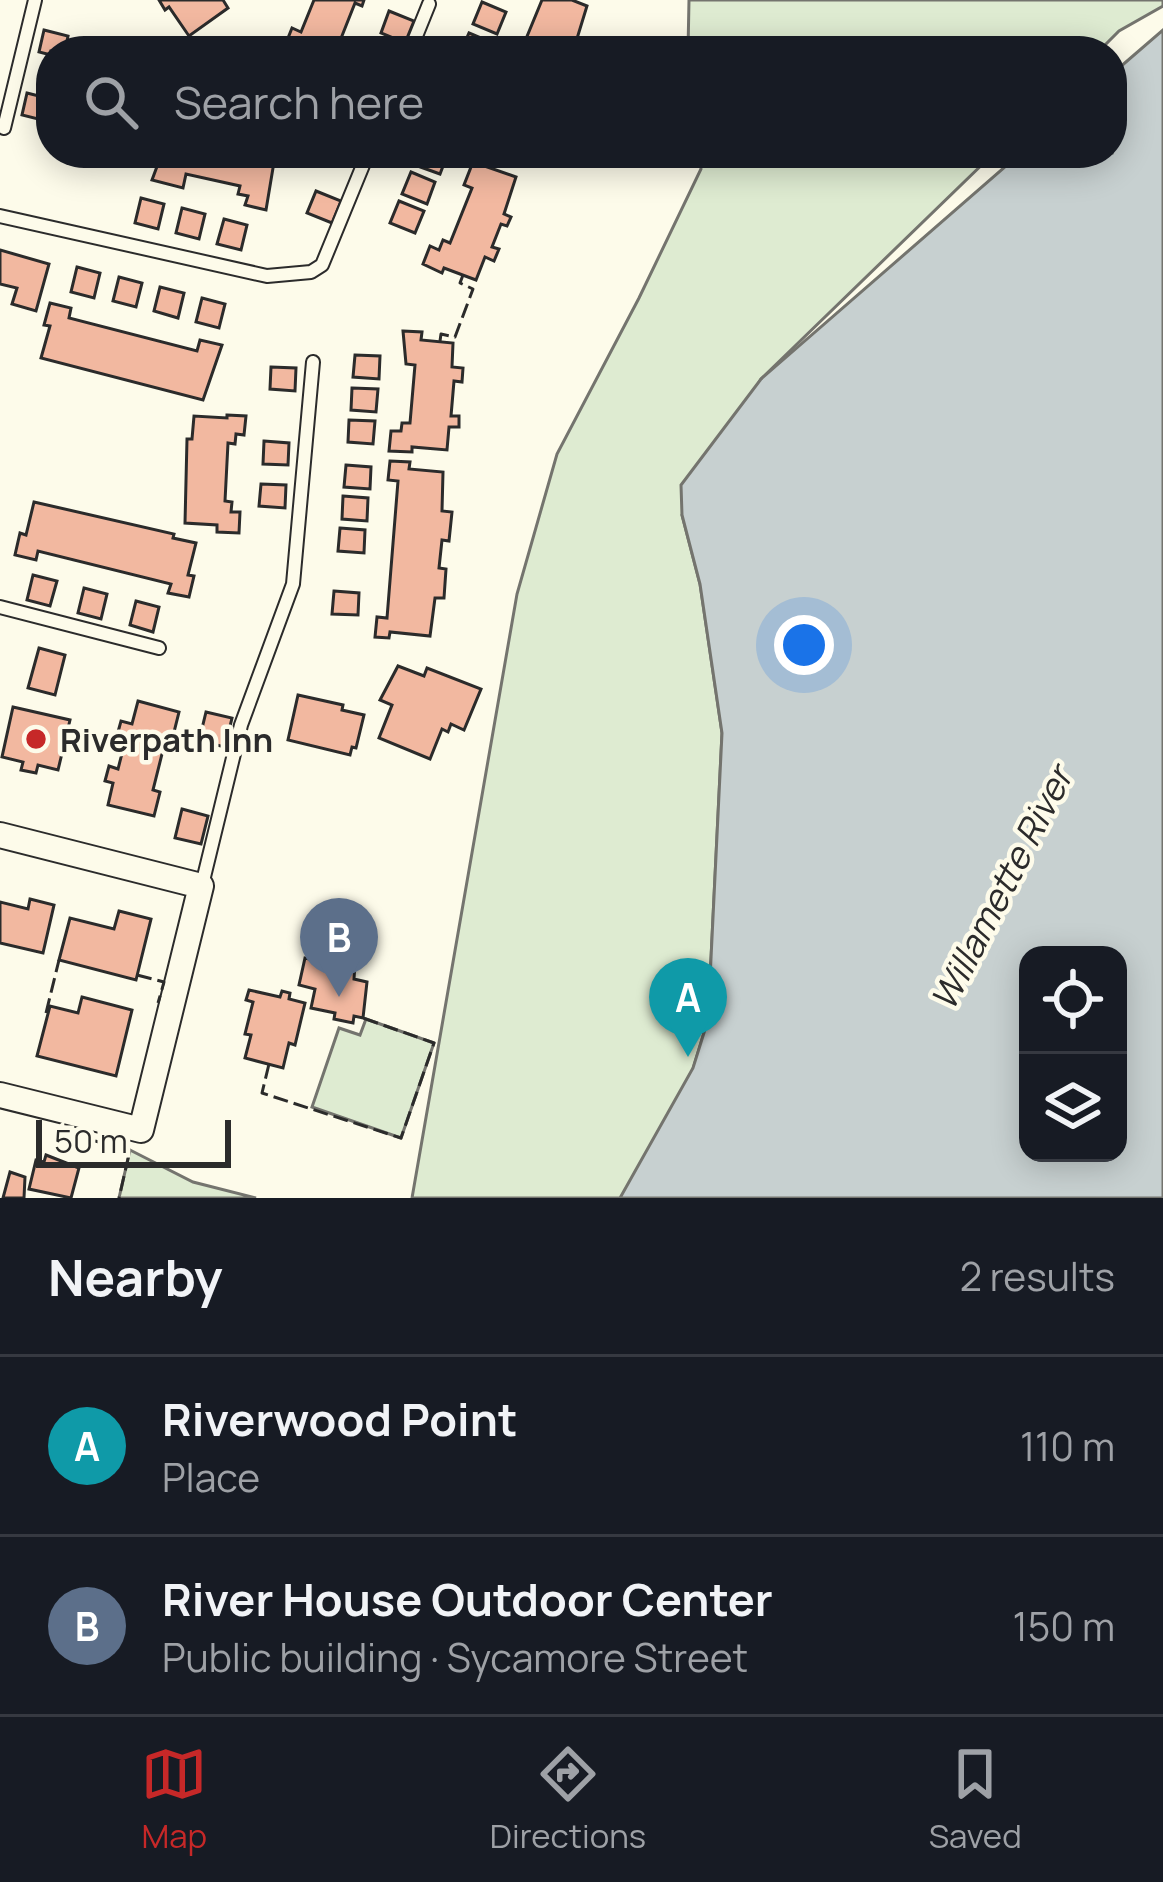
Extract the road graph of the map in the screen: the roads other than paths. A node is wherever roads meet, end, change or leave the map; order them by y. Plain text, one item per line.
1 (35, 0) edge
2 (429, 4) dead end
3 (416, 36) edge
4 (4, 128) dead end
5 (362, 168) edge
6 (0, 216) edge
7 (313, 362) dead end
8 (0, 607) edge
9 (159, 648) dead end
10 (0, 836) edge
11 (201, 886) junction
12 (0, 1095) edge

1 - 4 lane
2 - 3 lane
5 - 6 lane
7 - 11 lane
8 - 9 lane
10 - 11 street
11 - 12 street

